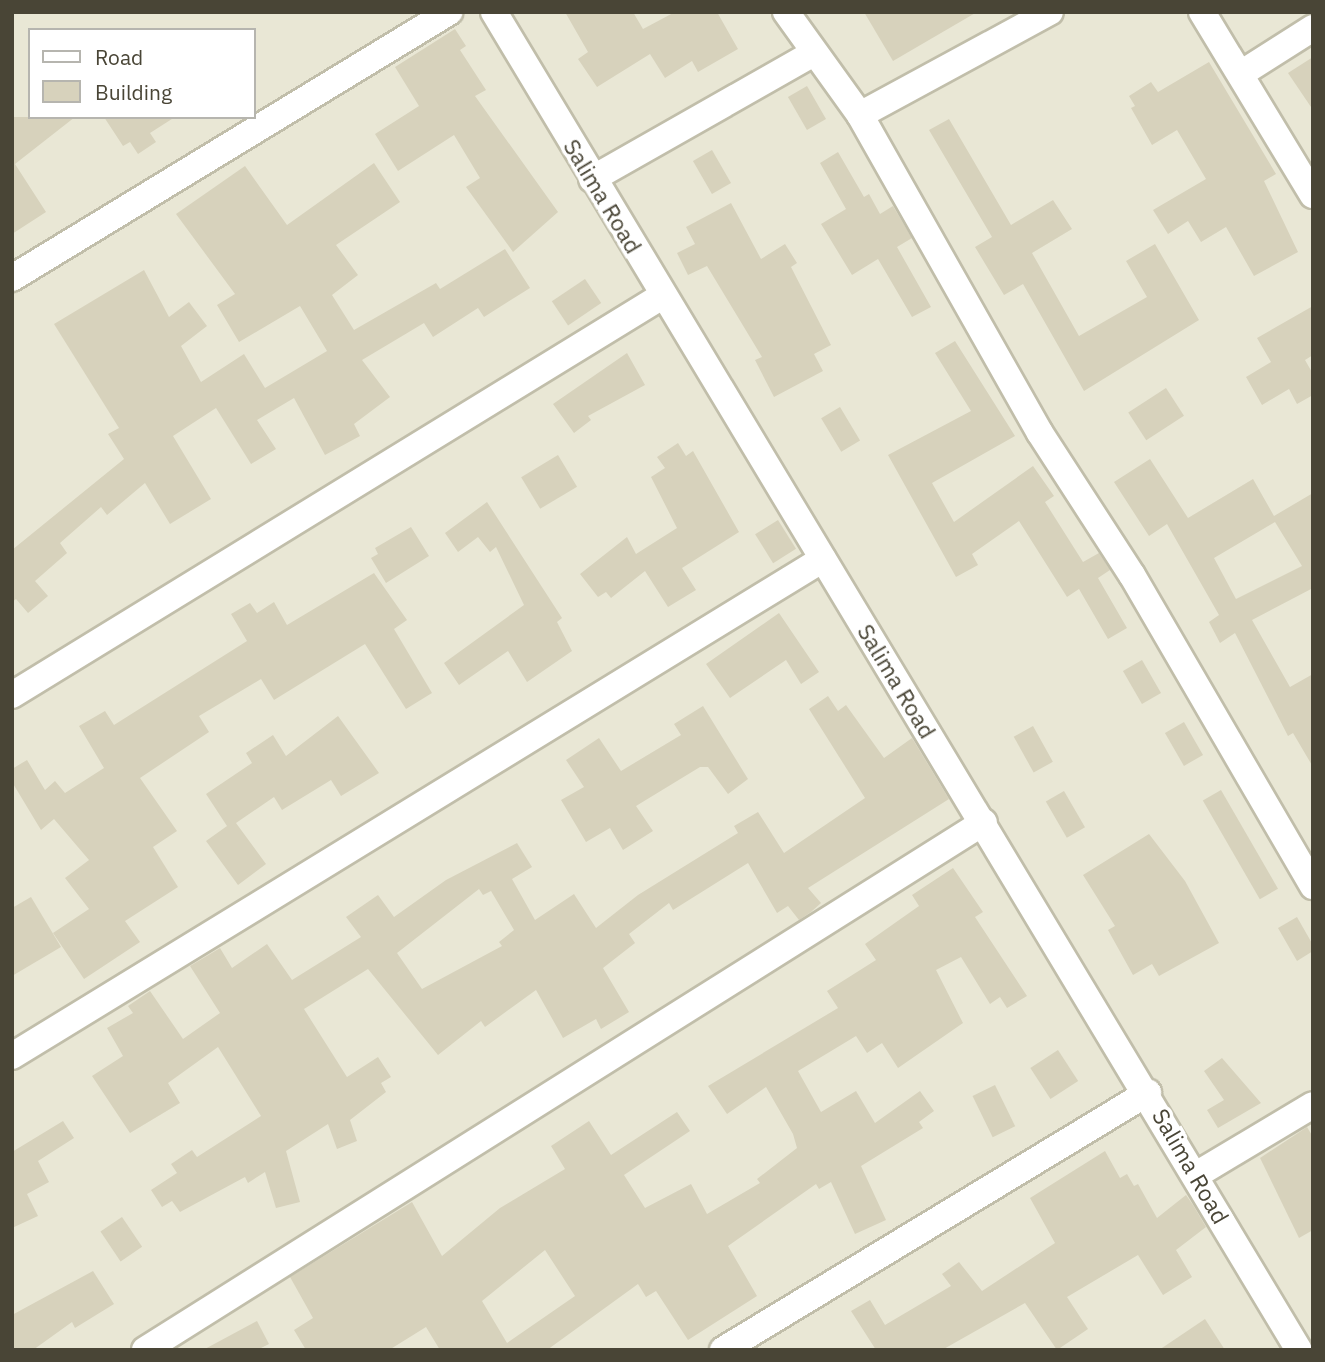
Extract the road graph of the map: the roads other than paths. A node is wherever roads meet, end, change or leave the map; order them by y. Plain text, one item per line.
1 (449, 12) edge
2 (494, 12) edge
3 (786, 12) edge
4 (1050, 12) edge
5 (1202, 12) edge
6 (1313, 28) edge
7 (812, 54) junction
8 (1242, 73) junction
9 (860, 115) junction
10 (592, 179) junction
11 (1313, 195) edge
12 (12, 278) edge
13 (662, 296) junction
14 (823, 559) junction
15 (12, 695) edge
16 (984, 822) junction
17 (1313, 886) edge
18 (12, 1056) edge
19 (1148, 1093) junction
20 (1313, 1105) edge
21 (1196, 1175) junction
22 (145, 1350) edge
23 (723, 1350) edge
24 (1299, 1350) edge

1 - 12 street
2 - 10 street, Salima Road
3 - 7 street
4 - 9 street
5 - 8 street
6 - 8 street
7 - 9 street
7 - 10 street
8 - 11 street
9 - 17 street
10 - 13 street, Salima Road
13 - 14 street, Salima Road
13 - 15 street
14 - 16 street, Salima Road
14 - 18 street
16 - 19 street, Salima Road
16 - 22 street
19 - 21 street, Salima Road
19 - 23 street
20 - 21 street
21 - 24 street, Salima Road

